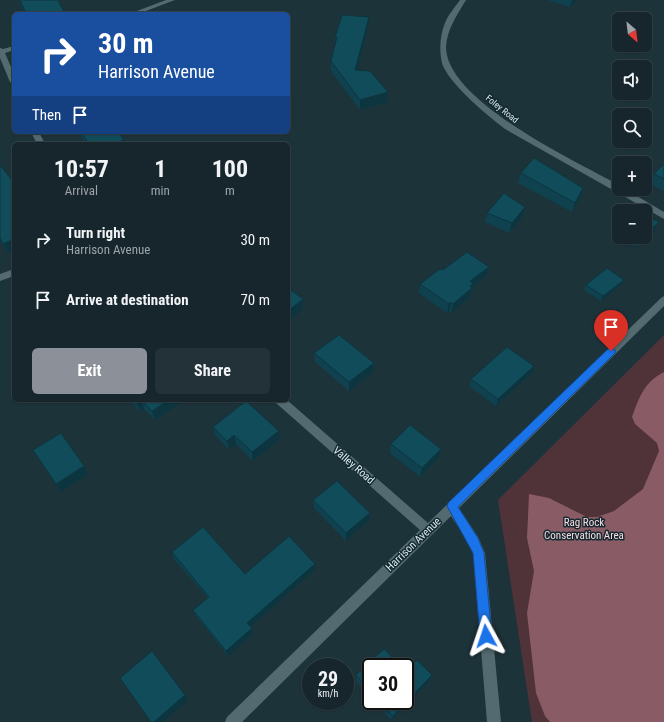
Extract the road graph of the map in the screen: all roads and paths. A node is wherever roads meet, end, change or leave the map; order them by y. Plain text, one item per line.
1 (172, 0) edge
2 (463, 0) edge
3 (138, 12) edge
4 (12, 48) edge
5 (0, 51) edge
6 (12, 78) edge
7 (612, 185) edge
8 (631, 196) edge
9 (664, 216) edge
10 (12, 273) edge
11 (0, 278) edge
12 (664, 300) edge
13 (282, 402) edge
14 (452, 506) junction
15 (428, 530) junction
16 (232, 722) edge
17 (494, 722) edge

1 - 3 street
2 - 7 street, Foley Road
4 - 5 street
5 - 6 street
8 - 9 street, Foley Road
10 - 11 street
12 - 14 street, Harrison Avenue
13 - 15 street, Valley Road
14 - 15 street, Harrison Avenue
14 - 17 street
15 - 16 street, Harrison Avenue

